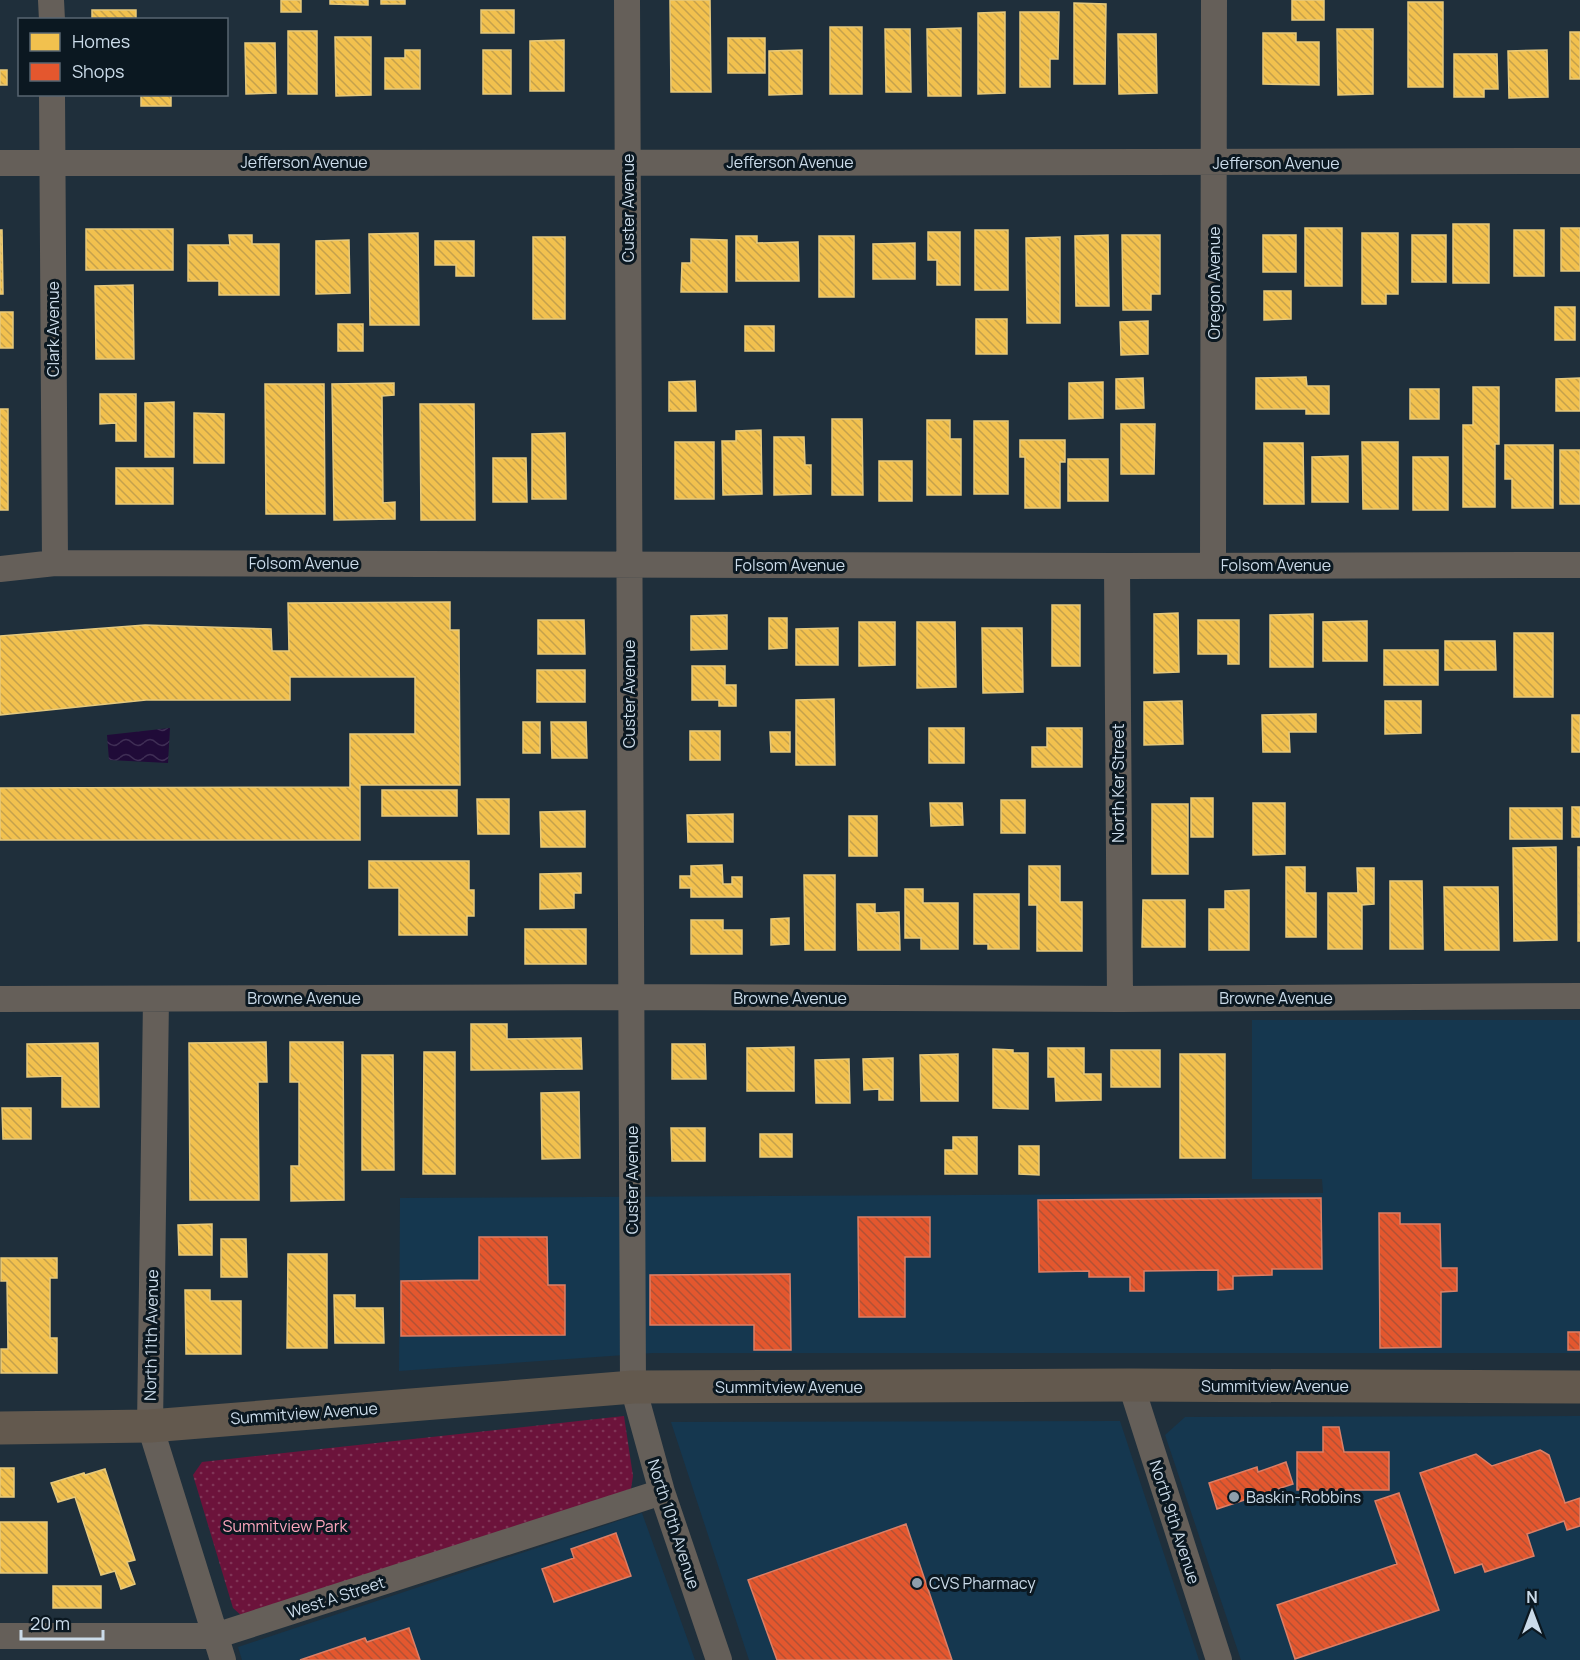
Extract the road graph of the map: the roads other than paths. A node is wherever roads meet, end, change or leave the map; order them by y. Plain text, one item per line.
1 (51, 0) edge
2 (627, 0) edge
3 (1214, 0) edge
4 (52, 18) edge
5 (52, 96) edge
6 (1580, 161) edge
7 (627, 162) junction
8 (0, 163) edge
9 (52, 163) junction
10 (1214, 163) junction
11 (55, 563) junction
12 (629, 564) junction
13 (1213, 565) junction
14 (1580, 565) edge
15 (1117, 566) junction
16 (0, 569) edge
17 (1580, 996) edge
18 (631, 997) junction
19 (0, 999) edge
20 (156, 999) junction
21 (1120, 999) junction
22 (1131, 1385) junction
23 (633, 1387) junction
24 (1580, 1387) edge
25 (150, 1426) junction
26 (0, 1428) edge
27 (662, 1492) junction
28 (0, 1636) edge
29 (215, 1636) junction
30 (223, 1660) edge
31 (719, 1660) edge
32 (1219, 1660) edge

1 - 4 street
2 - 7 street, Custer Avenue
3 - 10 street, Oregon Avenue
5 - 9 street, Clark Avenue
6 - 10 street, Jefferson Avenue
7 - 9 street, Jefferson Avenue
7 - 10 street, Jefferson Avenue
7 - 12 street, Custer Avenue
8 - 9 street, Jefferson Avenue
9 - 11 street, Clark Avenue
10 - 13 street, Oregon Avenue
11 - 12 street, Folsom Avenue
11 - 16 street, Folsom Avenue
12 - 15 street, Folsom Avenue
12 - 18 street, Custer Avenue
13 - 14 street, Folsom Avenue
13 - 15 street, Folsom Avenue
15 - 21 street, North Ker Street
17 - 21 street, Browne Avenue
18 - 20 street, Browne Avenue
18 - 21 street, Browne Avenue
18 - 23 street, Custer Avenue
19 - 20 street, Browne Avenue
20 - 25 street, North 11th Avenue
22 - 23 main road, Summitview Avenue
22 - 24 main road, Summitview Avenue
22 - 32 street, North 9th Avenue
23 - 25 main road, Summitview Avenue
23 - 27 street, North 10th Avenue
25 - 26 main road, Summitview Avenue
25 - 29 street, North 11th Avenue
27 - 29 street, West A Street
27 - 31 street, North 10th Avenue
28 - 29 street, West A Street
29 - 30 street, North 11th Avenue

